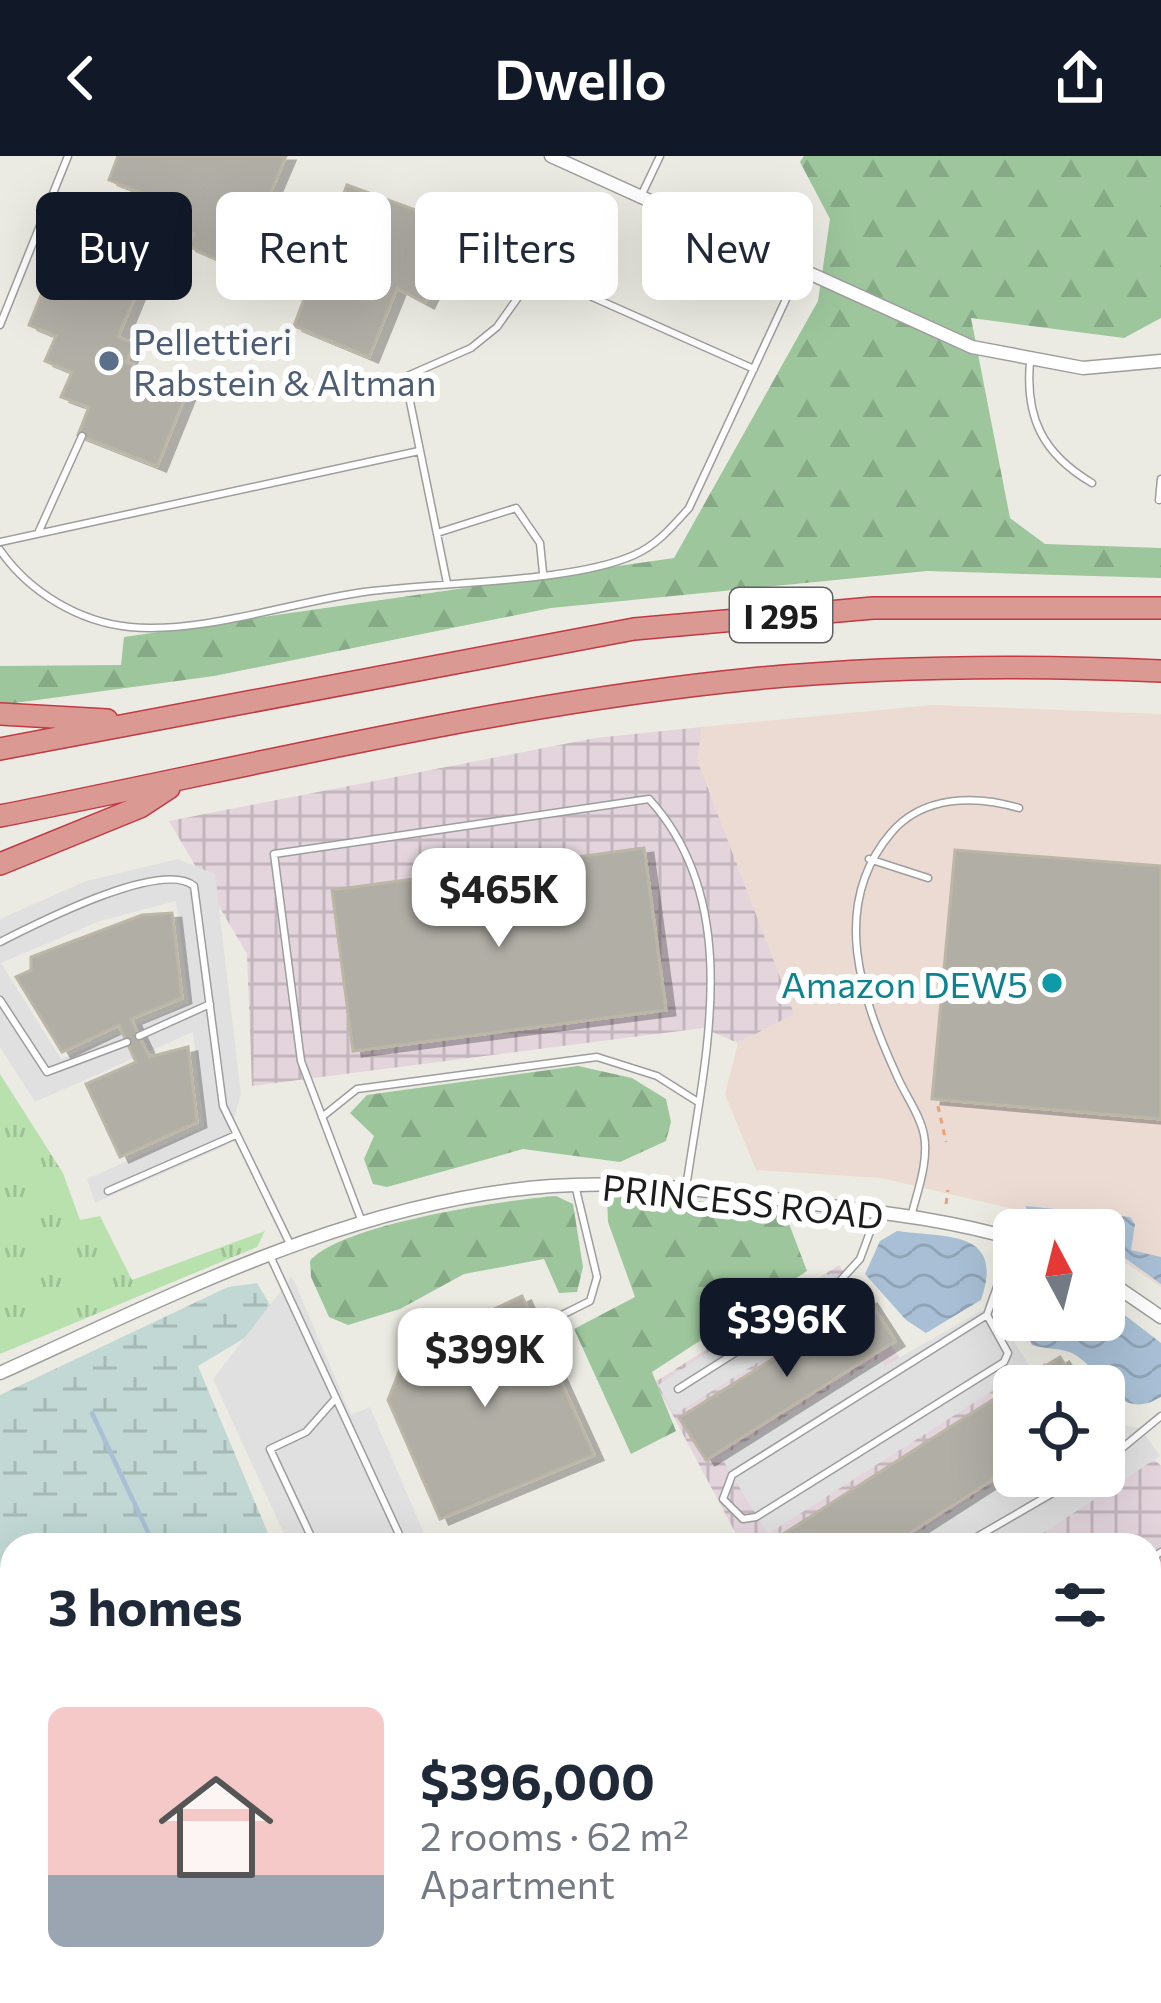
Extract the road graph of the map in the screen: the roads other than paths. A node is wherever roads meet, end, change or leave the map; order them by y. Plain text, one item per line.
1 (68, 156) edge
2 (551, 156) edge
3 (660, 156) edge
4 (640, 198) joint
5 (813, 275) edge
6 (786, 300) edge
7 (0, 325) edge
8 (1161, 361) edge
9 (1030, 362) junction
10 (754, 370) junction
11 (82, 436) dead end
12 (419, 451) junction
13 (1161, 479) edge
14 (1092, 483) dead end
15 (1159, 500) edge
16 (37, 533) junction
17 (436, 533) junction
18 (0, 546) edge
19 (543, 573) junction
20 (447, 583) junction
21 (1161, 608) edge
22 (1161, 671) edge
23 (0, 714) edge
24 (123, 723) junction
25 (0, 749) edge
26 (181, 781) junction
27 (1019, 808) dead end
28 (0, 816) edge
29 (869, 859) junction
30 (0, 864) edge
31 (928, 878) dead end
32 (0, 942) edge
33 (0, 1000) edge
34 (210, 1004) junction
35 (140, 1036) dead end
36 (127, 1042) dead end
37 (698, 1102) junction
38 (322, 1117) junction
39 (236, 1135) junction
40 (575, 1185) junction
41 (686, 1187) junction
42 (108, 1191) dead end
43 (877, 1213) junction
44 (911, 1217) junction
45 (362, 1222) junction
46 (993, 1235) edge
47 (291, 1246) junction
48 (269, 1254) junction
49 (1125, 1292) edge
50 (993, 1298) edge
51 (987, 1315) junction
52 (1161, 1317) edge
53 (550, 1321) dead end
54 (0, 1372) edge
55 (678, 1389) dead end
56 (336, 1398) junction
57 (1161, 1416) edge
58 (1125, 1446) edge
59 (1046, 1497) edge
60 (309, 1533) edge
61 (398, 1533) edge
62 (984, 1533) edge

1 - 7 lane
2 - 4 street
3 - 4 lane
5 - 9 street
6 - 10 lane
8 - 9 street
9 - 14 lane
10 - 12 lane
10 - 19 lane
11 - 16 lane
12 - 16 lane
12 - 17 lane
13 - 15 lane
16 - 18 lane
17 - 19 lane
17 - 20 lane
18 - 20 lane
19 - 20 lane
21 - 24 highway, I 295
22 - 26 highway, I 295
23 - 24 highway
24 - 25 highway, I 295
26 - 28 highway, I 295
26 - 30 highway
27 - 29 lane
29 - 31 lane
29 - 44 lane
32 - 34 lane
33 - 36 lane
34 - 35 lane
34 - 39 lane
37 - 38 lane
37 - 38 lane
37 - 41 lane
38 - 45 lane
39 - 42 lane
39 - 47 lane
40 - 41 street, PRINCESS ROAD
40 - 45 street, PRINCESS ROAD
40 - 53 lane
41 - 43 street, PRINCESS ROAD
43 - 44 street, PRINCESS ROAD
43 - 55 lane
44 - 46 street, PRINCESS ROAD
45 - 47 street, PRINCESS ROAD
47 - 48 street, PRINCESS ROAD
48 - 54 street, PRINCESS ROAD
48 - 56 lane
49 - 52 street
50 - 51 lane
51 - 51 lane
56 - 60 lane
56 - 61 lane
57 - 58 lane
59 - 62 lane

